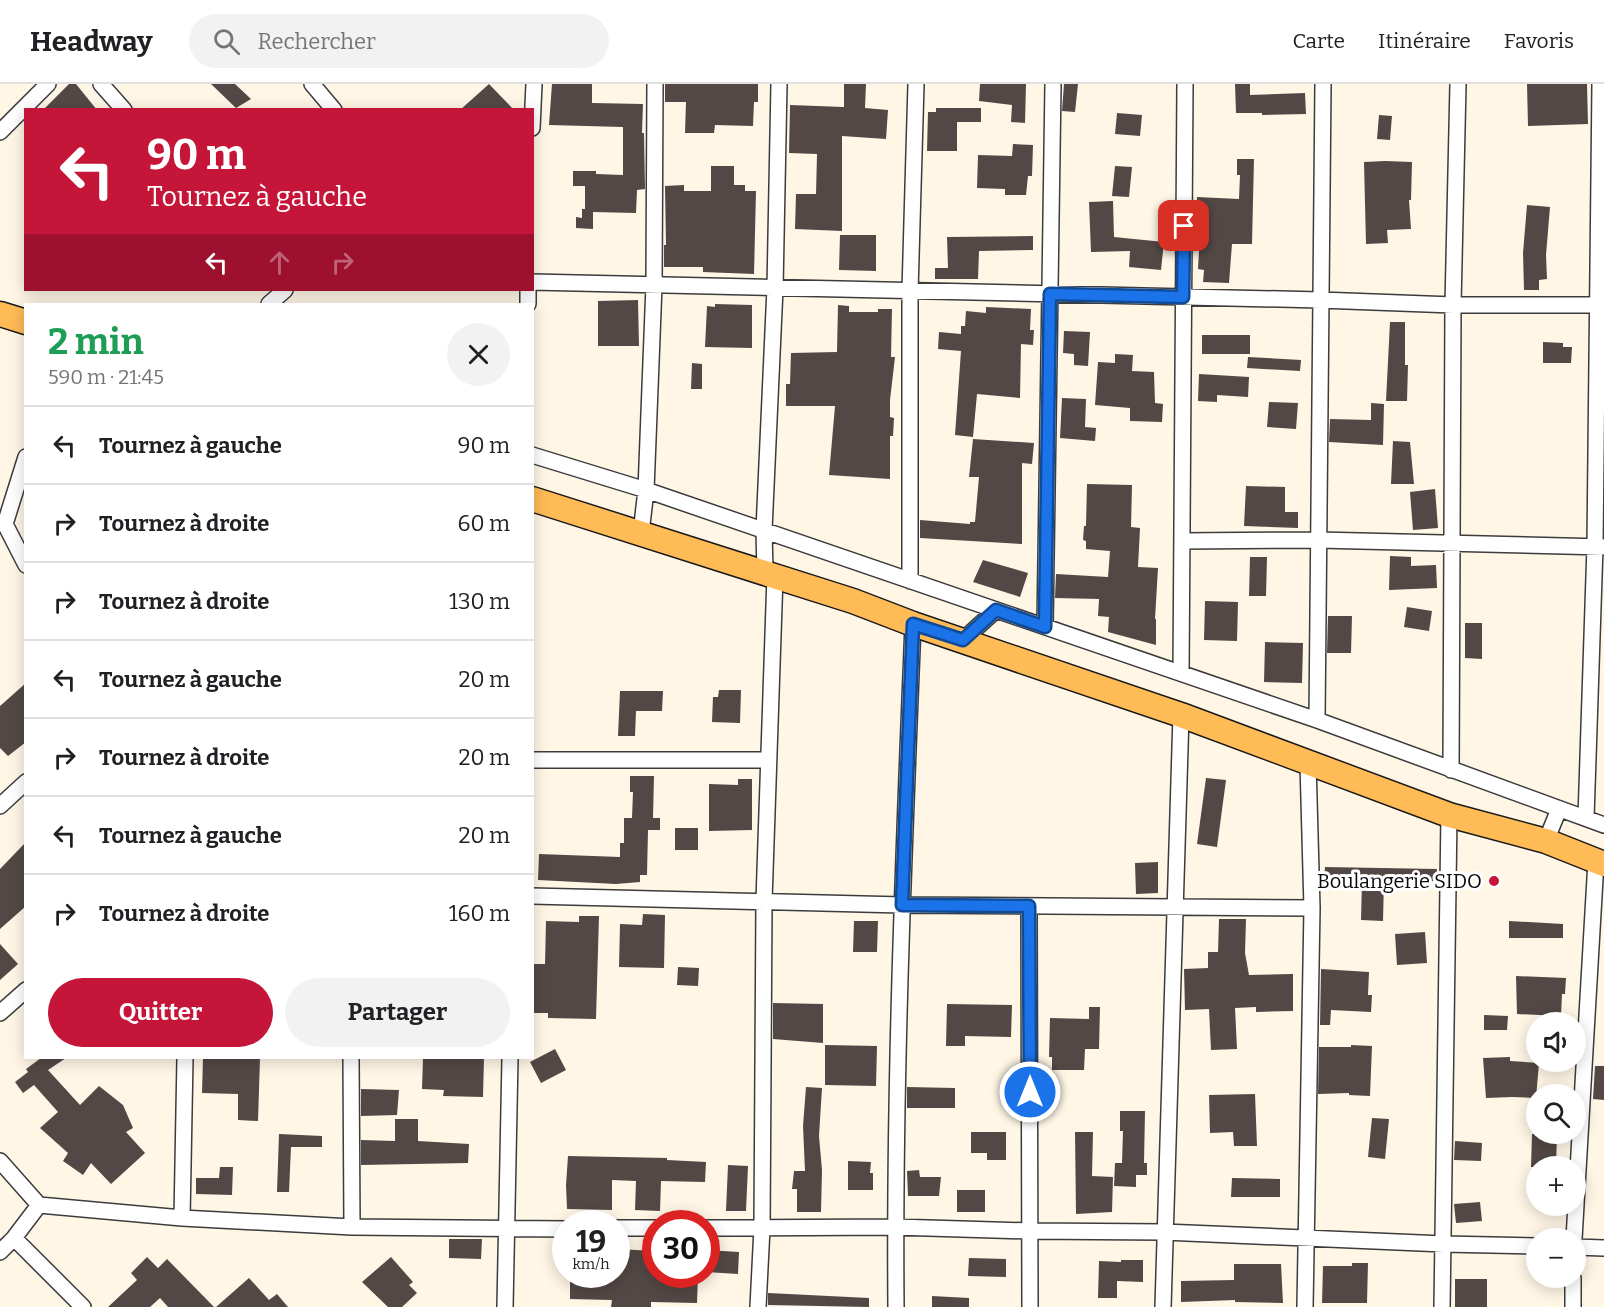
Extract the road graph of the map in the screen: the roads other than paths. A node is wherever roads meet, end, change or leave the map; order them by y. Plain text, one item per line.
1 (48, 84) edge
2 (101, 84) edge
3 (312, 84) edge
4 (534, 84) edge
5 (655, 84) edge
6 (779, 84) edge
7 (916, 84) edge
8 (1053, 84) edge
9 (1185, 84) edge
10 (1323, 84) edge
11 (1458, 84) edge
12 (1600, 84) edge
13 (122, 108) edge
14 (332, 108) edge
15 (533, 108) edge
16 (0, 132) edge
17 (534, 282) edge
18 (654, 285) junction
19 (775, 288) junction
20 (284, 291) edge
21 (910, 291) junction
22 (1050, 294) junction
23 (1183, 297) junction
24 (1320, 300) junction
25 (270, 303) edge
26 (1452, 305) junction
27 (1601, 305) edge
28 (0, 314) edge
29 (24, 321) edge
30 (534, 456) edge
31 (24, 463) edge
32 (646, 490) junction
33 (534, 500) edge
34 (764, 530) junction
35 (640, 533) junction
36 (1318, 540) junction
37 (1182, 541) junction
38 (1451, 543) junction
39 (1600, 546) edge
40 (24, 561) edge
41 (770, 574) junction
42 (910, 580) junction
43 (996, 610) junction
44 (913, 624) junction
45 (1045, 627) junction
46 (963, 640) junction
47 (1182, 673) junction
48 (1181, 716) junction
49 (1317, 720) junction
50 (534, 760) edge
51 (768, 760) junction
52 (1308, 763) junction
53 (1451, 770) junction
54 (24, 784) edge
55 (0, 806) edge
56 (1559, 809) junction
57 (1449, 815) junction
58 (1586, 818) junction
59 (1604, 825) edge
60 (1546, 841) junction
61 (1600, 863) edge
62 (534, 896) edge
63 (764, 901) junction
64 (902, 905) junction
65 (1029, 906) junction
66 (1176, 907) junction
67 (1312, 908) junction
68 (24, 992) edge
69 (0, 1013) edge
70 (185, 1059) edge
71 (351, 1059) edge
72 (510, 1059) edge
73 (0, 1161) edge
74 (39, 1205) junction
75 (182, 1218) junction
76 (352, 1227) junction
77 (895, 1227) junction
78 (720, 1228) edge
79 (762, 1228) junction
80 (1575, 1228) edge
81 (507, 1229) junction
82 (552, 1229) edge
83 (1030, 1231) junction
84 (1164, 1232) junction
85 (14, 1238) junction
86 (1306, 1238) junction
87 (1444, 1244) junction
88 (1526, 1246) edge
89 (1586, 1247) edge
90 (1604, 1248) edge
91 (0, 1252) edge
92 (1573, 1288) edge
93 (83, 1307) edge
94 (505, 1307) edge
95 (758, 1307) edge
96 (896, 1307) edge
97 (1030, 1307) edge
98 (1163, 1307) edge
99 (1305, 1307) edge
100 (1442, 1307) edge
101 (1573, 1307) edge

1 - 16 street
2 - 13 street
3 - 14 street
4 - 15 street
5 - 18 street
6 - 19 street
7 - 21 street
8 - 22 street
9 - 23 street
10 - 24 street
11 - 26 street
12 - 27 street
17 - 18 street
18 - 19 street
18 - 32 street
19 - 21 street
19 - 34 street
20 - 25 street
21 - 22 street
21 - 42 street
22 - 23 street
22 - 45 street
23 - 24 street
23 - 37 street
24 - 26 street
24 - 36 street
26 - 27 street
26 - 38 street
27 - 39 street
28 - 29 main road
30 - 32 street
31 - 40 street
32 - 34 street
32 - 35 street
33 - 35 main road
34 - 41 street
34 - 42 street
35 - 41 main road
36 - 37 street
36 - 38 street
36 - 49 street
37 - 47 street
38 - 39 street
38 - 53 street
39 - 58 street
41 - 44 main road
41 - 51 street
42 - 43 street
43 - 45 street
43 - 46 street
44 - 46 main road
44 - 64 street
45 - 47 street
46 - 48 main road
47 - 49 street
48 - 52 main road
48 - 66 street
49 - 53 street
50 - 51 street
51 - 63 street
52 - 57 main road
52 - 67 street
53 - 56 street
54 - 55 street
56 - 58 street
56 - 60 street
57 - 60 main road
57 - 87 street
58 - 59 street
60 - 61 main road
61 - 80 street
62 - 63 street
63 - 64 street
63 - 79 street
64 - 65 street
64 - 77 street
65 - 66 street
65 - 83 street
66 - 67 street
66 - 84 street
67 - 86 street
68 - 69 street
70 - 75 street
71 - 76 street
72 - 81 street
73 - 74 street
74 - 75 street
74 - 85 street
75 - 76 street
76 - 81 street
77 - 79 street
77 - 83 street
77 - 96 street
78 - 79 street
79 - 95 street
81 - 82 street
81 - 94 street
83 - 84 street
83 - 97 street
84 - 86 street
84 - 98 street
85 - 91 street
85 - 93 street
86 - 87 street
86 - 99 street
87 - 88 street
87 - 100 street
89 - 90 street
92 - 101 street

